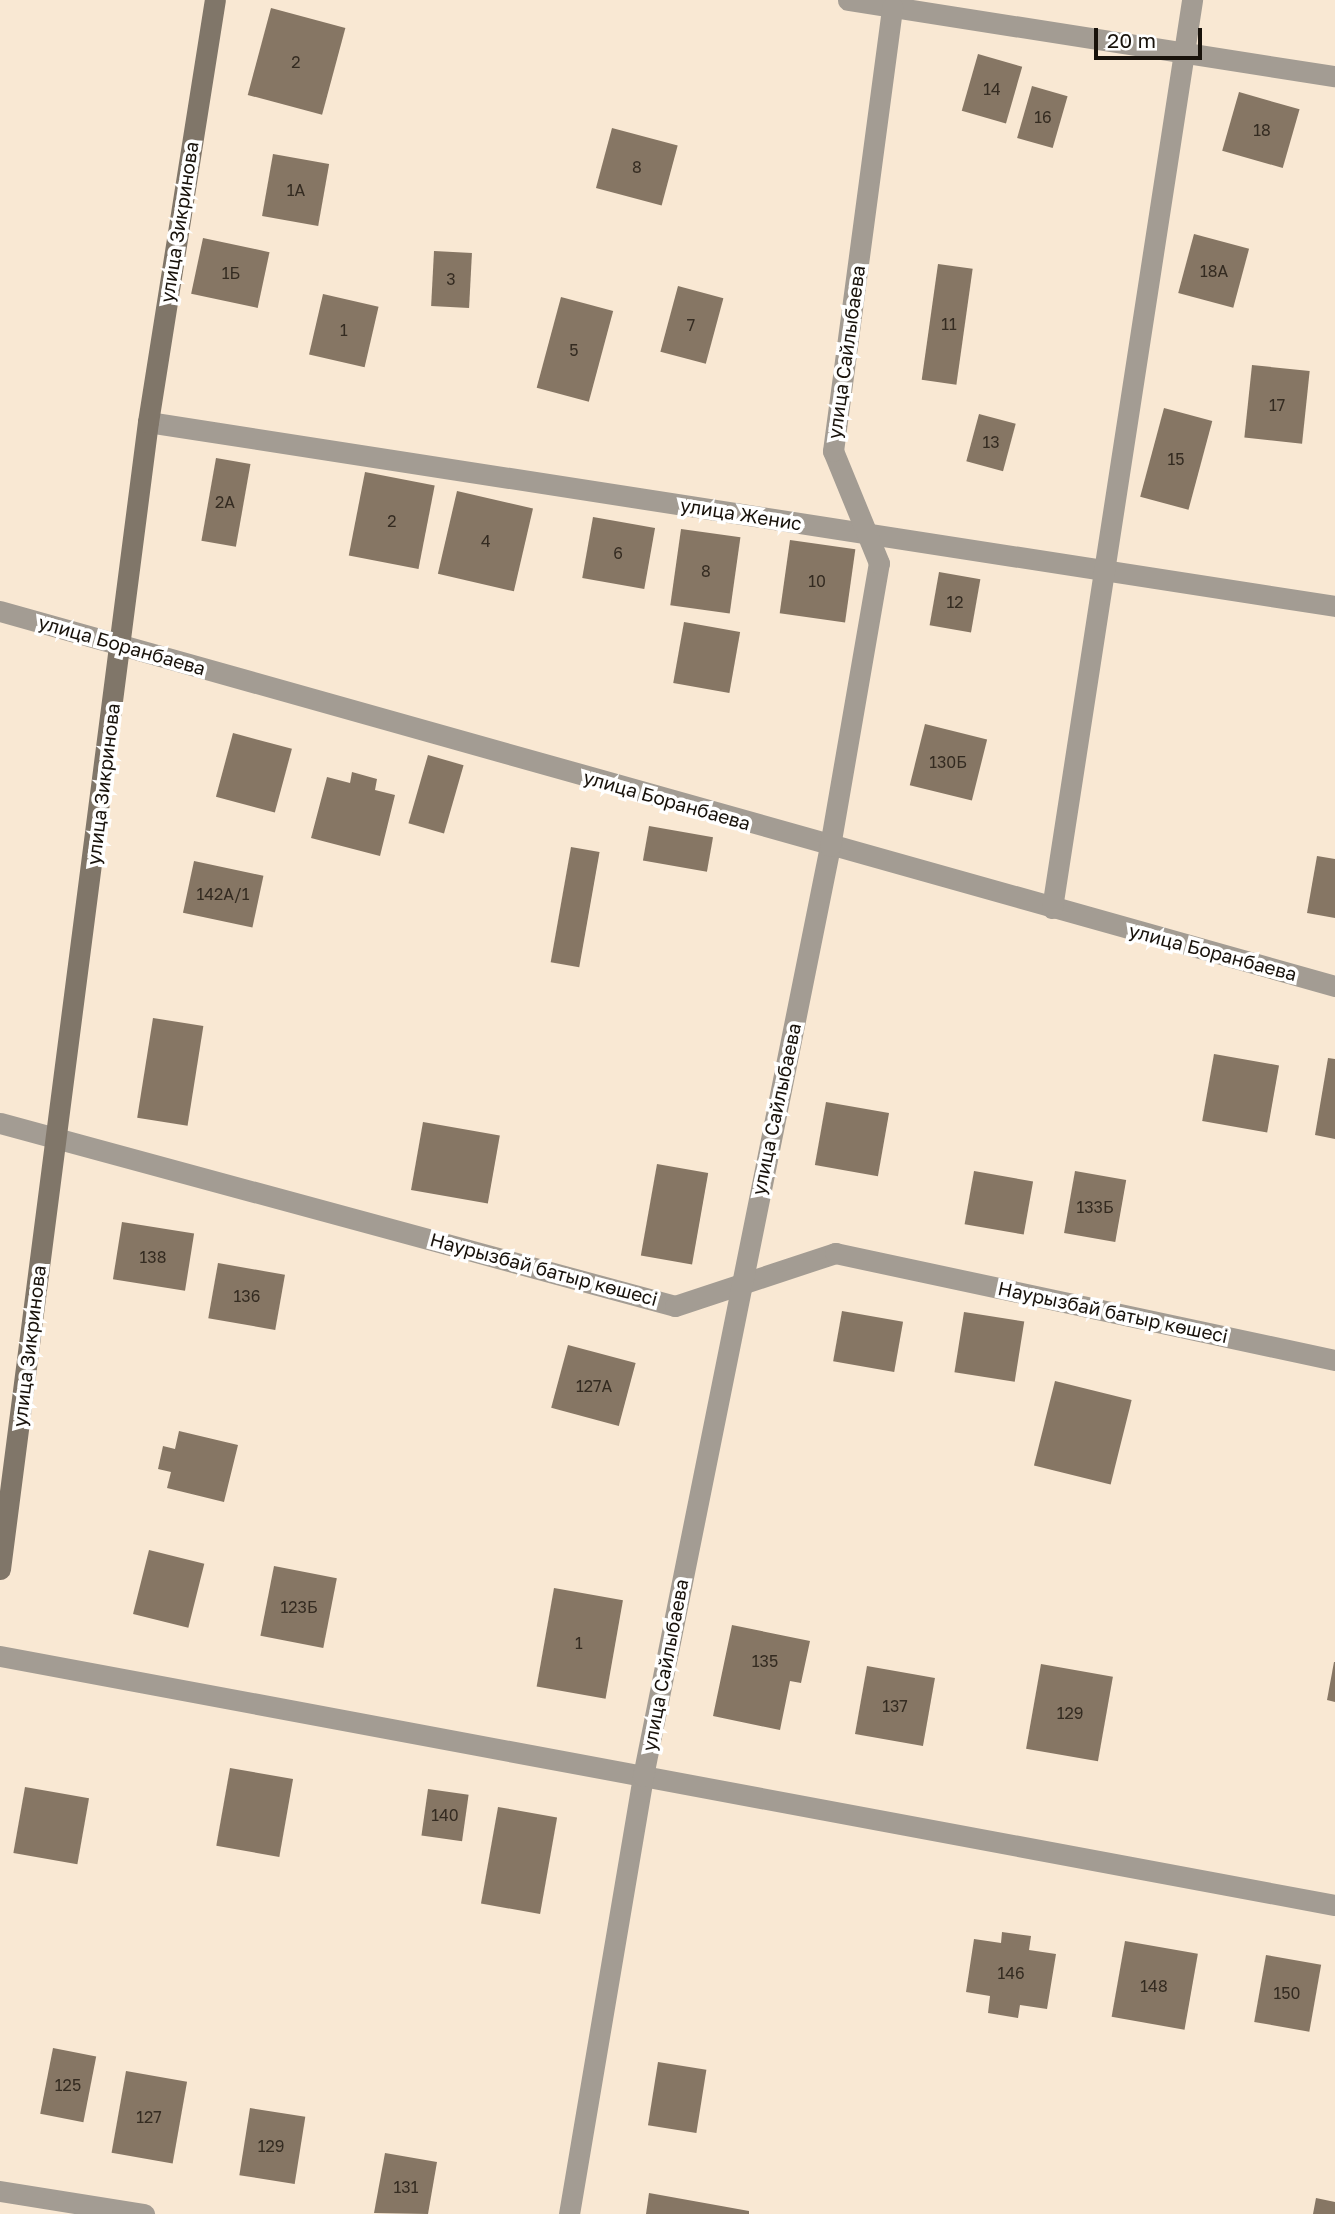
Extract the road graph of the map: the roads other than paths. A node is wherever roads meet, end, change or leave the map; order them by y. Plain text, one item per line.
1 (215, 0) edge
2 (848, 0) edge
3 (1192, 0) edge
4 (892, 7) junction
5 (1182, 52) junction
6 (1335, 76) edge
7 (148, 422) junction
8 (867, 533) junction
9 (1103, 570) junction
10 (1335, 606) edge
11 (0, 611) edge
12 (121, 645) junction
13 (831, 846) junction
14 (1052, 908) junction
15 (1335, 986) edge
16 (0, 1124) edge
17 (57, 1136) junction
18 (740, 1284) junction
19 (1335, 1360) edge
20 (0, 1569) edge
21 (0, 1656) edge
22 (643, 1776) junction
23 (1335, 1905) edge
24 (0, 2191) edge
25 (144, 2214) edge
26 (569, 2214) edge

1 - 7 street, улица Зикринова
2 - 4 street
3 - 5 street
4 - 5 street
4 - 8 street, улица Сайлыбаева
5 - 6 street
5 - 9 street
7 - 8 street, улица Женис
7 - 12 street, улица Зикринова
8 - 9 street, улица Женис
8 - 13 street, улица Сайлыбаева
9 - 10 street, улица Женис
9 - 14 street
11 - 12 street, улица Боранбаева
12 - 13 street, улица Боранбаева
12 - 17 street, улица Зикринова
13 - 14 street, улица Боранбаева
13 - 18 street, улица Сайлыбаева
14 - 15 street, улица Боранбаева
16 - 17 street, Наурызбай батыр көшесі
17 - 18 street, Наурызбай батыр көшесі
17 - 20 street, улица Зикринова
18 - 19 street, Наурызбай батыр көшесі
18 - 22 street, улица Сайлыбаева
21 - 22 street
22 - 23 street
22 - 26 street, улица Сайлыбаева
24 - 25 street

